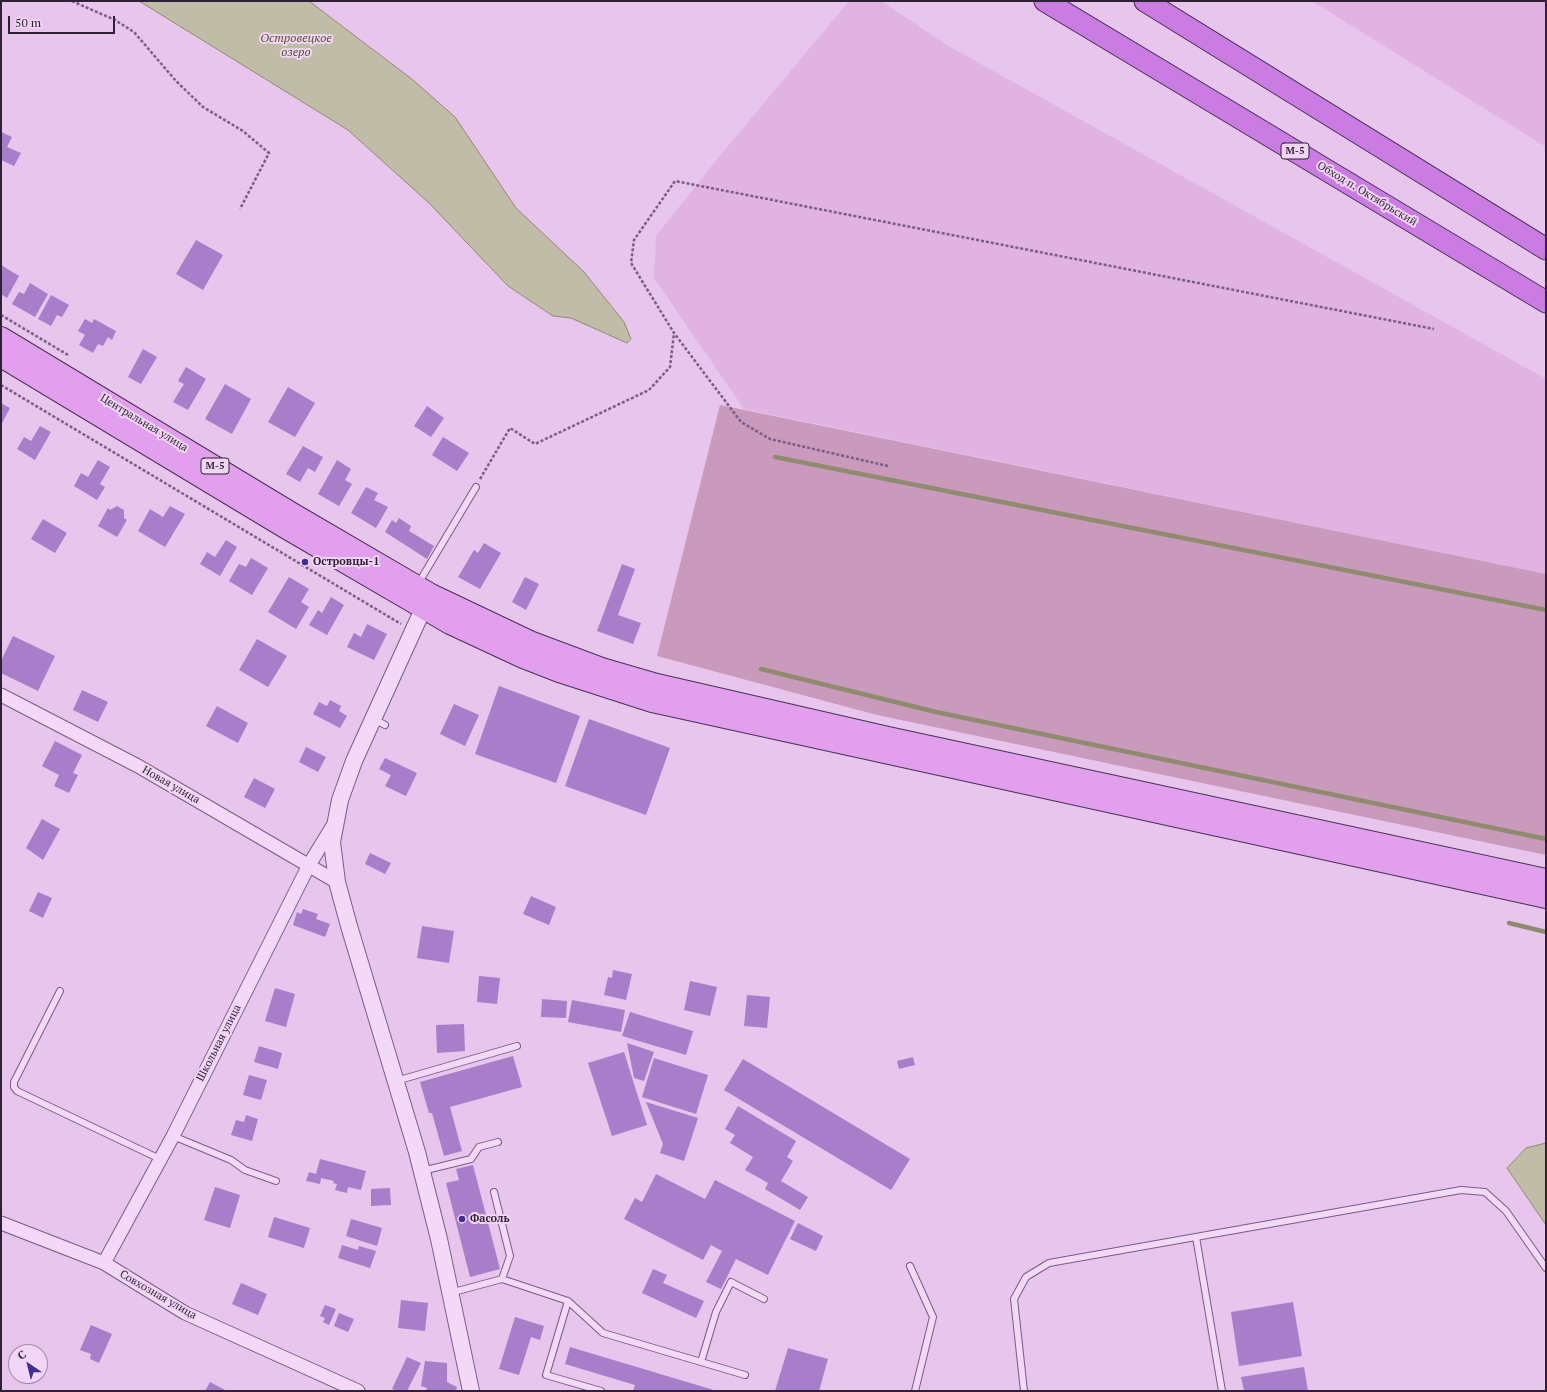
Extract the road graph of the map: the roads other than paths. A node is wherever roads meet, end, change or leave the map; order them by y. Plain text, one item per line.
1 (1044, 1) edge
2 (1145, 1) edge
3 (1546, 249) edge
4 (1546, 302) edge
5 (1, 337) edge
6 (1, 357) edge
7 (476, 487) road end
8 (424, 596) junction
9 (1, 695) edge
10 (335, 822) junction
11 (309, 865) junction
12 (1546, 879) edge
13 (337, 882) junction
14 (1546, 898) edge
15 (60, 991) dead end
16 (518, 1046) dead end
17 (396, 1081) junction
18 (173, 1136) junction
19 (498, 1142) dead end
20 (160, 1159) junction
21 (422, 1171) junction
22 (276, 1181) dead end
23 (494, 1192) dead end
24 (1, 1223) edge
25 (1196, 1237) junction
26 (104, 1263) junction
27 (910, 1266) dead end
28 (1546, 1268) edge
29 (502, 1279) junction
30 (450, 1293) junction
31 (764, 1299) dead end
32 (568, 1301) junction
33 (701, 1362) junction
34 (745, 1375) dead end
35 (358, 1391) edge
36 (471, 1391) edge
37 (601, 1391) edge
38 (915, 1391) edge
39 (1024, 1391) edge
40 (1222, 1391) edge

1 - 4 highway, Обход п. Октябрьский / М-5
2 - 3 highway
5 - 8 main road, Центральная улица / М-5
6 - 8 main road, Центральная улица / М-5
7 - 8 lane
8 - 10 street
8 - 12 main road
8 - 14 main road
9 - 11 street, Новая улица
10 - 11 street, Школьная улица
10 - 13 street
11 - 13 street, Новая улица
11 - 18 street, Школьная улица
13 - 17 street
15 - 20 lane
16 - 17 lane
17 - 21 street
18 - 20 street, Школьная улица
18 - 22 lane
19 - 21 lane
20 - 26 street, Школьная улица
21 - 30 street
23 - 29 lane
24 - 26 street, Совхозная улица
25 - 28 lane
25 - 39 lane
25 - 40 lane
26 - 35 street, Совхозная улица
27 - 38 lane
29 - 30 lane
29 - 32 lane
30 - 36 street
31 - 33 lane
32 - 33 lane
32 - 37 lane
33 - 34 lane

